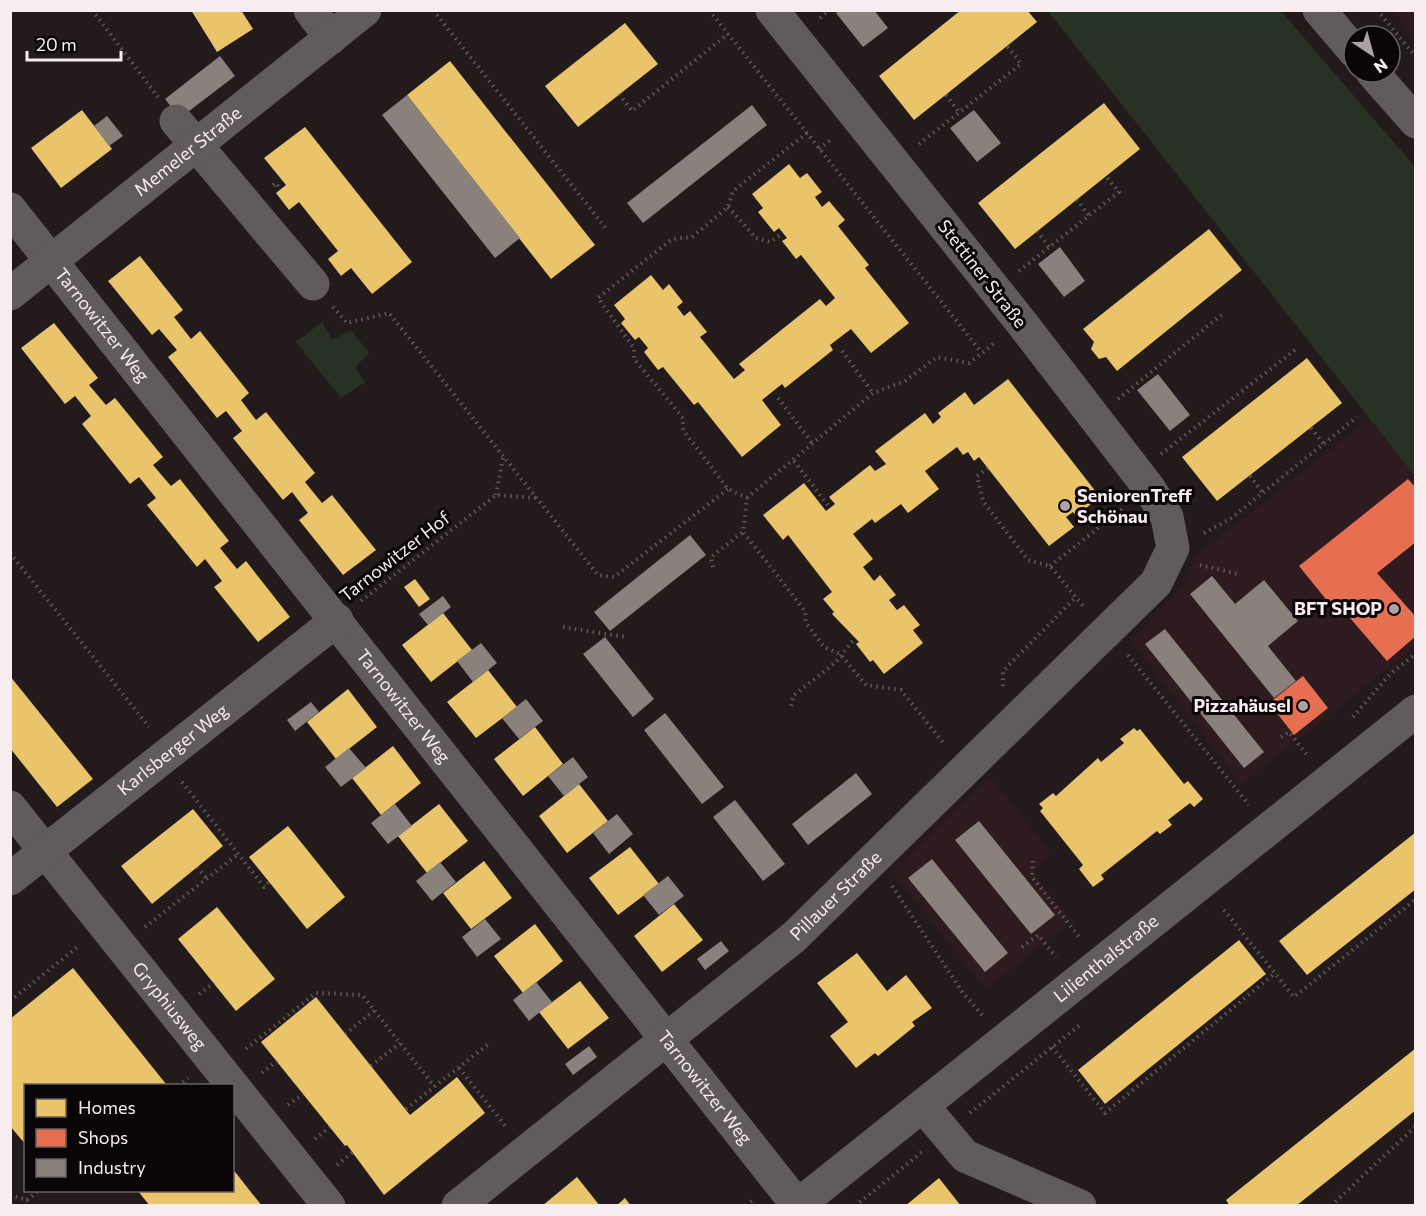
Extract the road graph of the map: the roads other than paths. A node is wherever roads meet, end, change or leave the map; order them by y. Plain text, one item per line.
1 (310, 10) edge
2 (365, 10) edge
3 (772, 10) edge
4 (1319, 10) edge
5 (1342, 37) edge
6 (331, 38) junction
7 (1383, 84) edge
8 (1416, 122) edge
9 (187, 133) junction
10 (10, 209) edge
11 (51, 262) junction
12 (313, 284) road end
13 (10, 294) edge
14 (1172, 553) joint
15 (337, 620) junction
16 (1416, 711) edge
17 (10, 807) edge
18 (46, 852) junction
19 (10, 879) edge
20 (667, 1037) junction
21 (232, 1084) edge
22 (234, 1086) edge
23 (923, 1106) junction
24 (797, 1205) edge
25 (329, 1206) edge
26 (458, 1206) edge
27 (1080, 1206) edge

1 - 6 street
2 - 6 street, Memeler Straße
3 - 14 street, Stettiner Straße
4 - 5 street
6 - 9 street, Memeler Straße
7 - 8 street
9 - 11 street, Memeler Straße
9 - 12 street
10 - 11 street, Tarnowitzer Weg
11 - 13 street, Memeler Straße
11 - 15 street, Tarnowitzer Weg
14 - 20 street, Pillauer Straße
15 - 18 street, Karlsberger Weg
15 - 20 street, Tarnowitzer Weg
16 - 23 street, Lilienthalstraße
17 - 18 street, Gryphiusweg
18 - 19 street, Karlsberger Weg
18 - 21 street, Gryphiusweg
20 - 24 street, Tarnowitzer Weg
20 - 26 street, Pillauer Straße
22 - 25 street, Gryphiusweg
23 - 24 street, Lilienthalstraße
23 - 27 street

